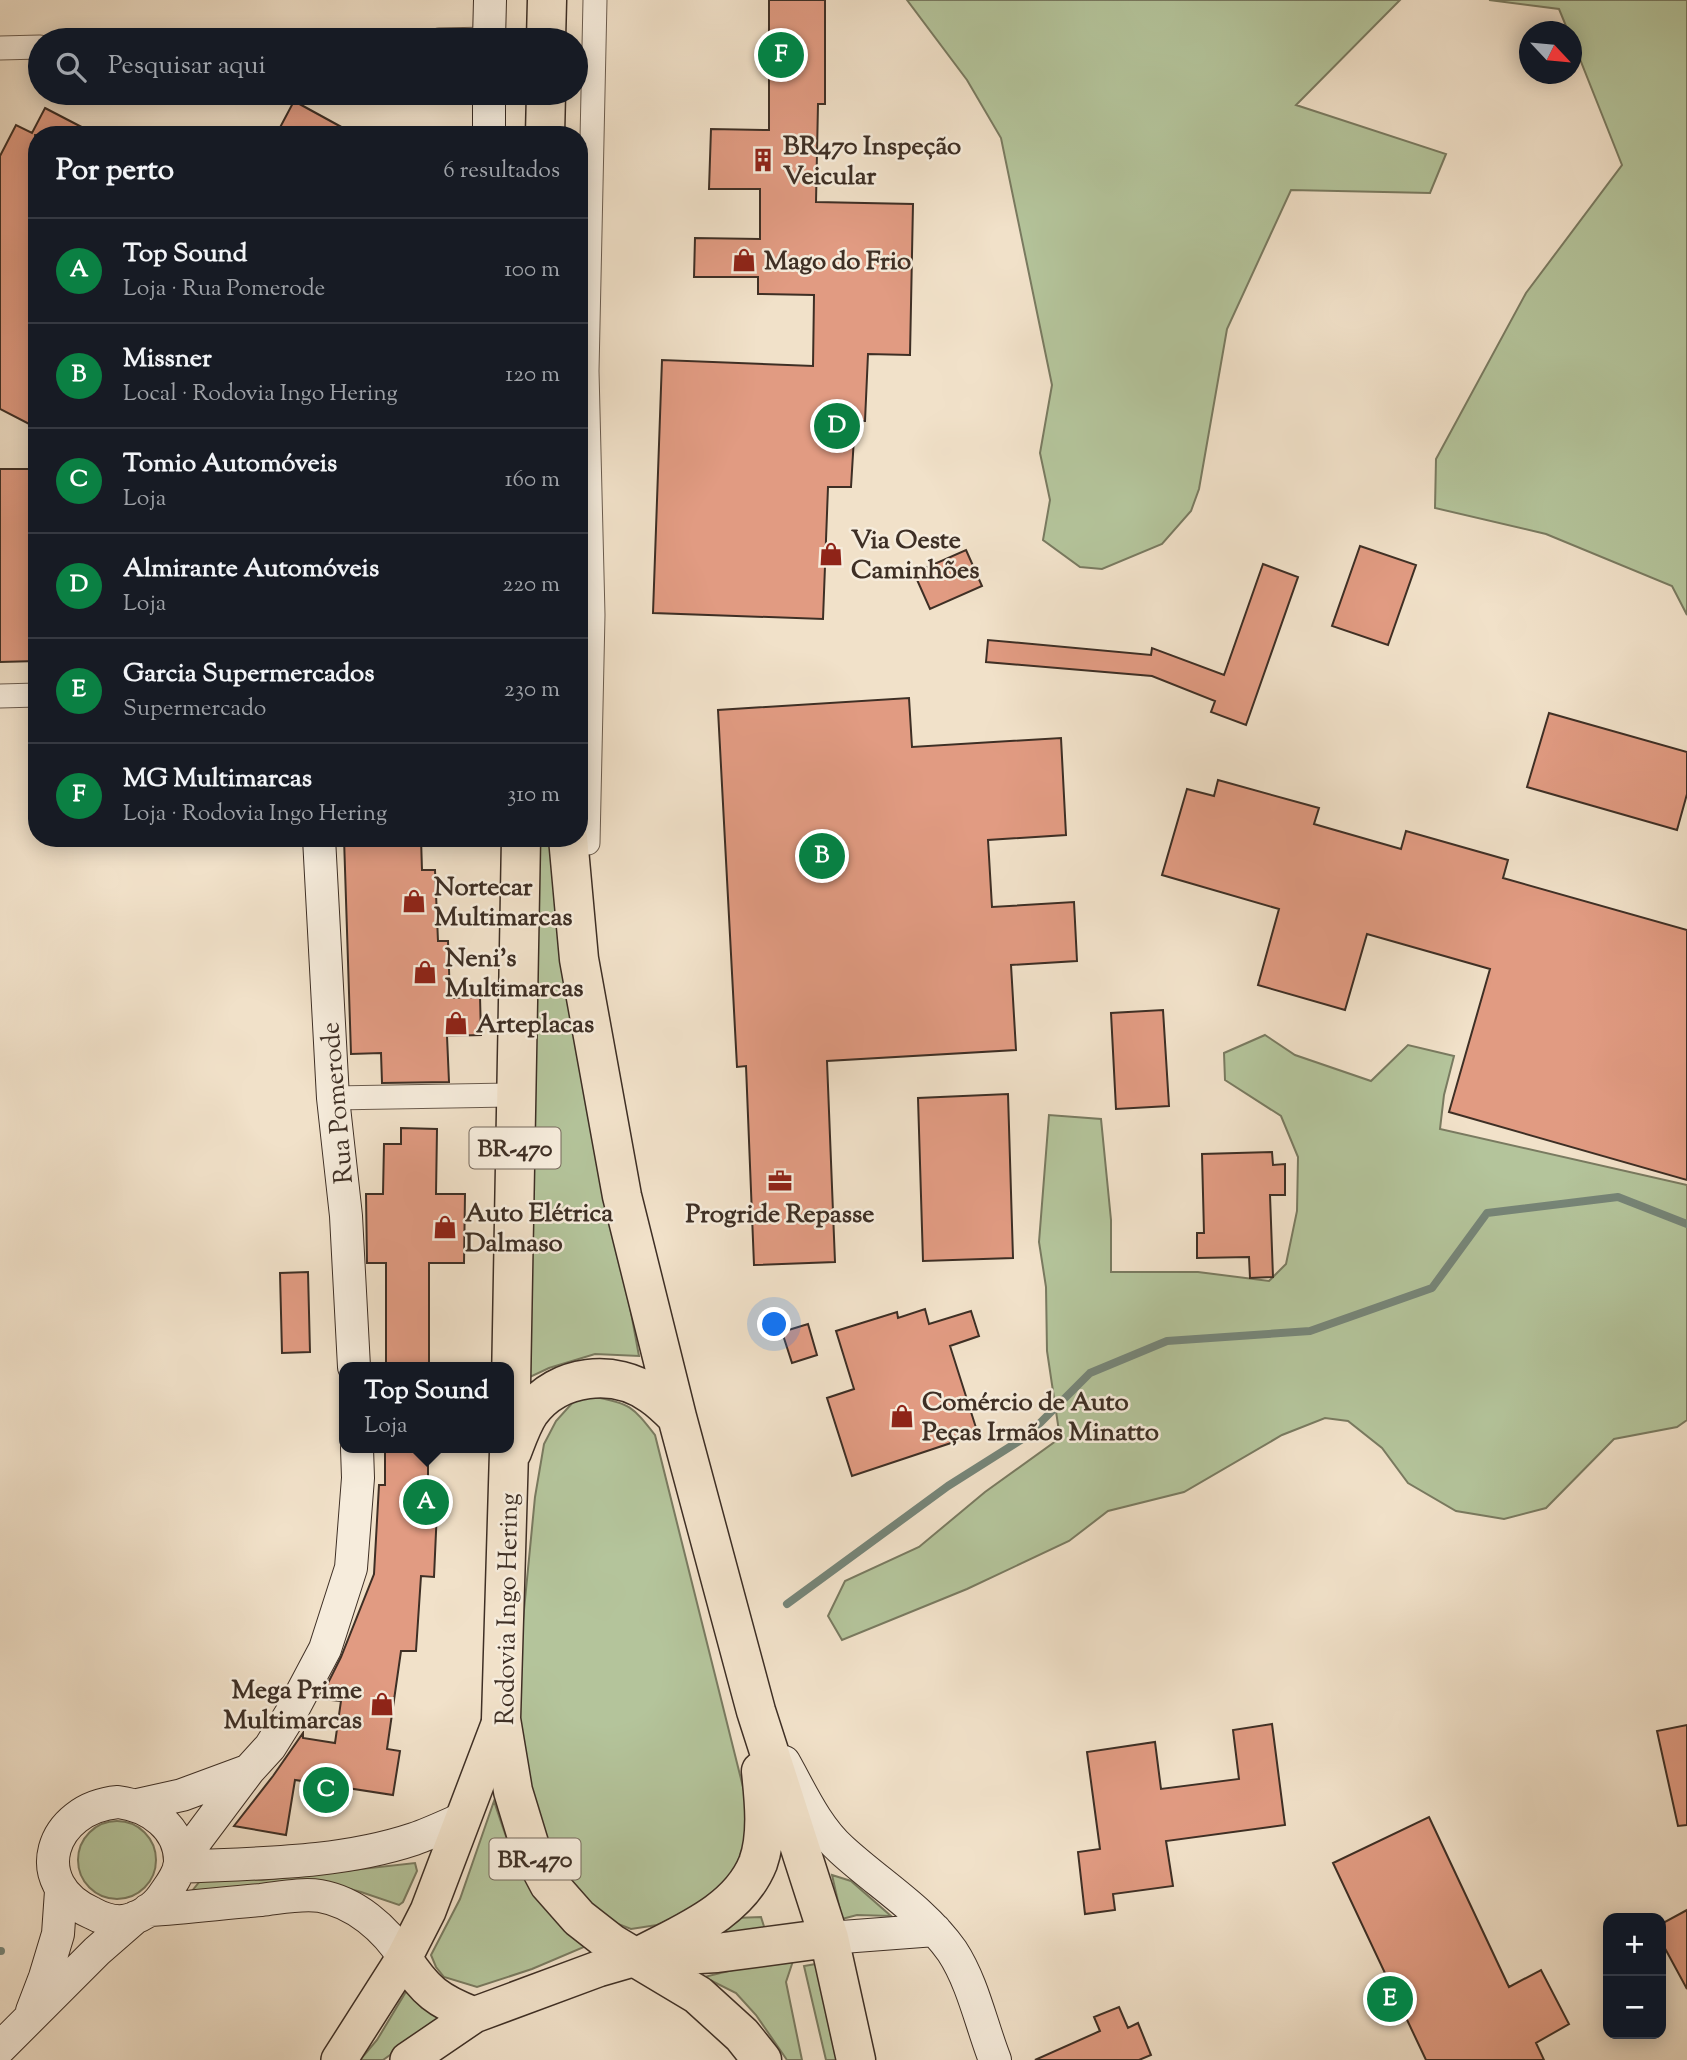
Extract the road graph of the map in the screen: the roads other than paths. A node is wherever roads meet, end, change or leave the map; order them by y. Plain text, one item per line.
1 (490, 0) edge
2 (547, 0) edge
3 (595, 0) edge
4 (489, 28) edge
5 (546, 28) edge
6 (28, 47) edge
7 (0, 48) edge
8 (489, 105) edge
9 (545, 105) edge
10 (489, 126) edge
11 (545, 126) edge
12 (588, 325) edge
13 (588, 412) edge
14 (588, 690) edge
15 (28, 695) edge
16 (0, 696) edge
17 (319, 847) edge
18 (521, 847) edge
19 (578, 847) edge
20 (516, 1095) junction
21 (333, 1098) junction
22 (354, 1362) edge
23 (511, 1362) edge
24 (677, 1417) junction
25 (514, 1447) edge
26 (357, 1453) edge
27 (509, 1453) edge
28 (511, 1453) edge
29 (509, 1457) junction
30 (756, 1712) junction
31 (501, 1719) junction
32 (249, 1770) junction
33 (137, 1805) junction
34 (464, 1818) junction
35 (179, 1864) junction
36 (61, 1891) junction
37 (142, 1914) junction
38 (935, 1930) junction
39 (829, 1938) junction
40 (404, 1958) junction
41 (636, 1958) junction
42 (474, 2015) junction
43 (27, 2022) junction
44 (0, 2048) edge
45 (339, 2060) edge
46 (408, 2060) edge
47 (762, 2060) edge
48 (856, 2060) edge
49 (995, 2060) edge

1 - 4 street
2 - 5 highway
3 - 12 street
6 - 7 street
8 - 10 street
9 - 11 highway
13 - 14 street
15 - 16 street
17 - 21 street, Rua Pomerode
18 - 20 highway, Rodovia Ingo Hering / BR-470
19 - 24 highway
20 - 21 street
20 - 23 highway, Rodovia Ingo Hering / BR-470
21 - 22 street, Rua Pomerode
24 - 25 highway
24 - 30 highway
26 - 32 street
27 - 29 highway, Rodovia Ingo Hering / BR-470
28 - 29 highway
29 - 31 highway, Rodovia Ingo Hering / BR-470
30 - 38 street
30 - 39 highway
30 - 41 highway
31 - 34 main road
31 - 41 highway, Rodovia Ingo Hering / BR-470
32 - 33 street
32 - 35 street
33 - 35 street
33 - 36 street
34 - 35 street
34 - 40 main road
35 - 37 street
36 - 37 street
36 - 43 street
37 - 40 street
37 - 43 street
38 - 39 street
38 - 49 street
39 - 41 highway
39 - 48 highway
40 - 42 main road
40 - 45 main road
41 - 42 main road
41 - 47 highway, Rodovia Ingo Hering / BR-470
42 - 46 main road
43 - 44 street

